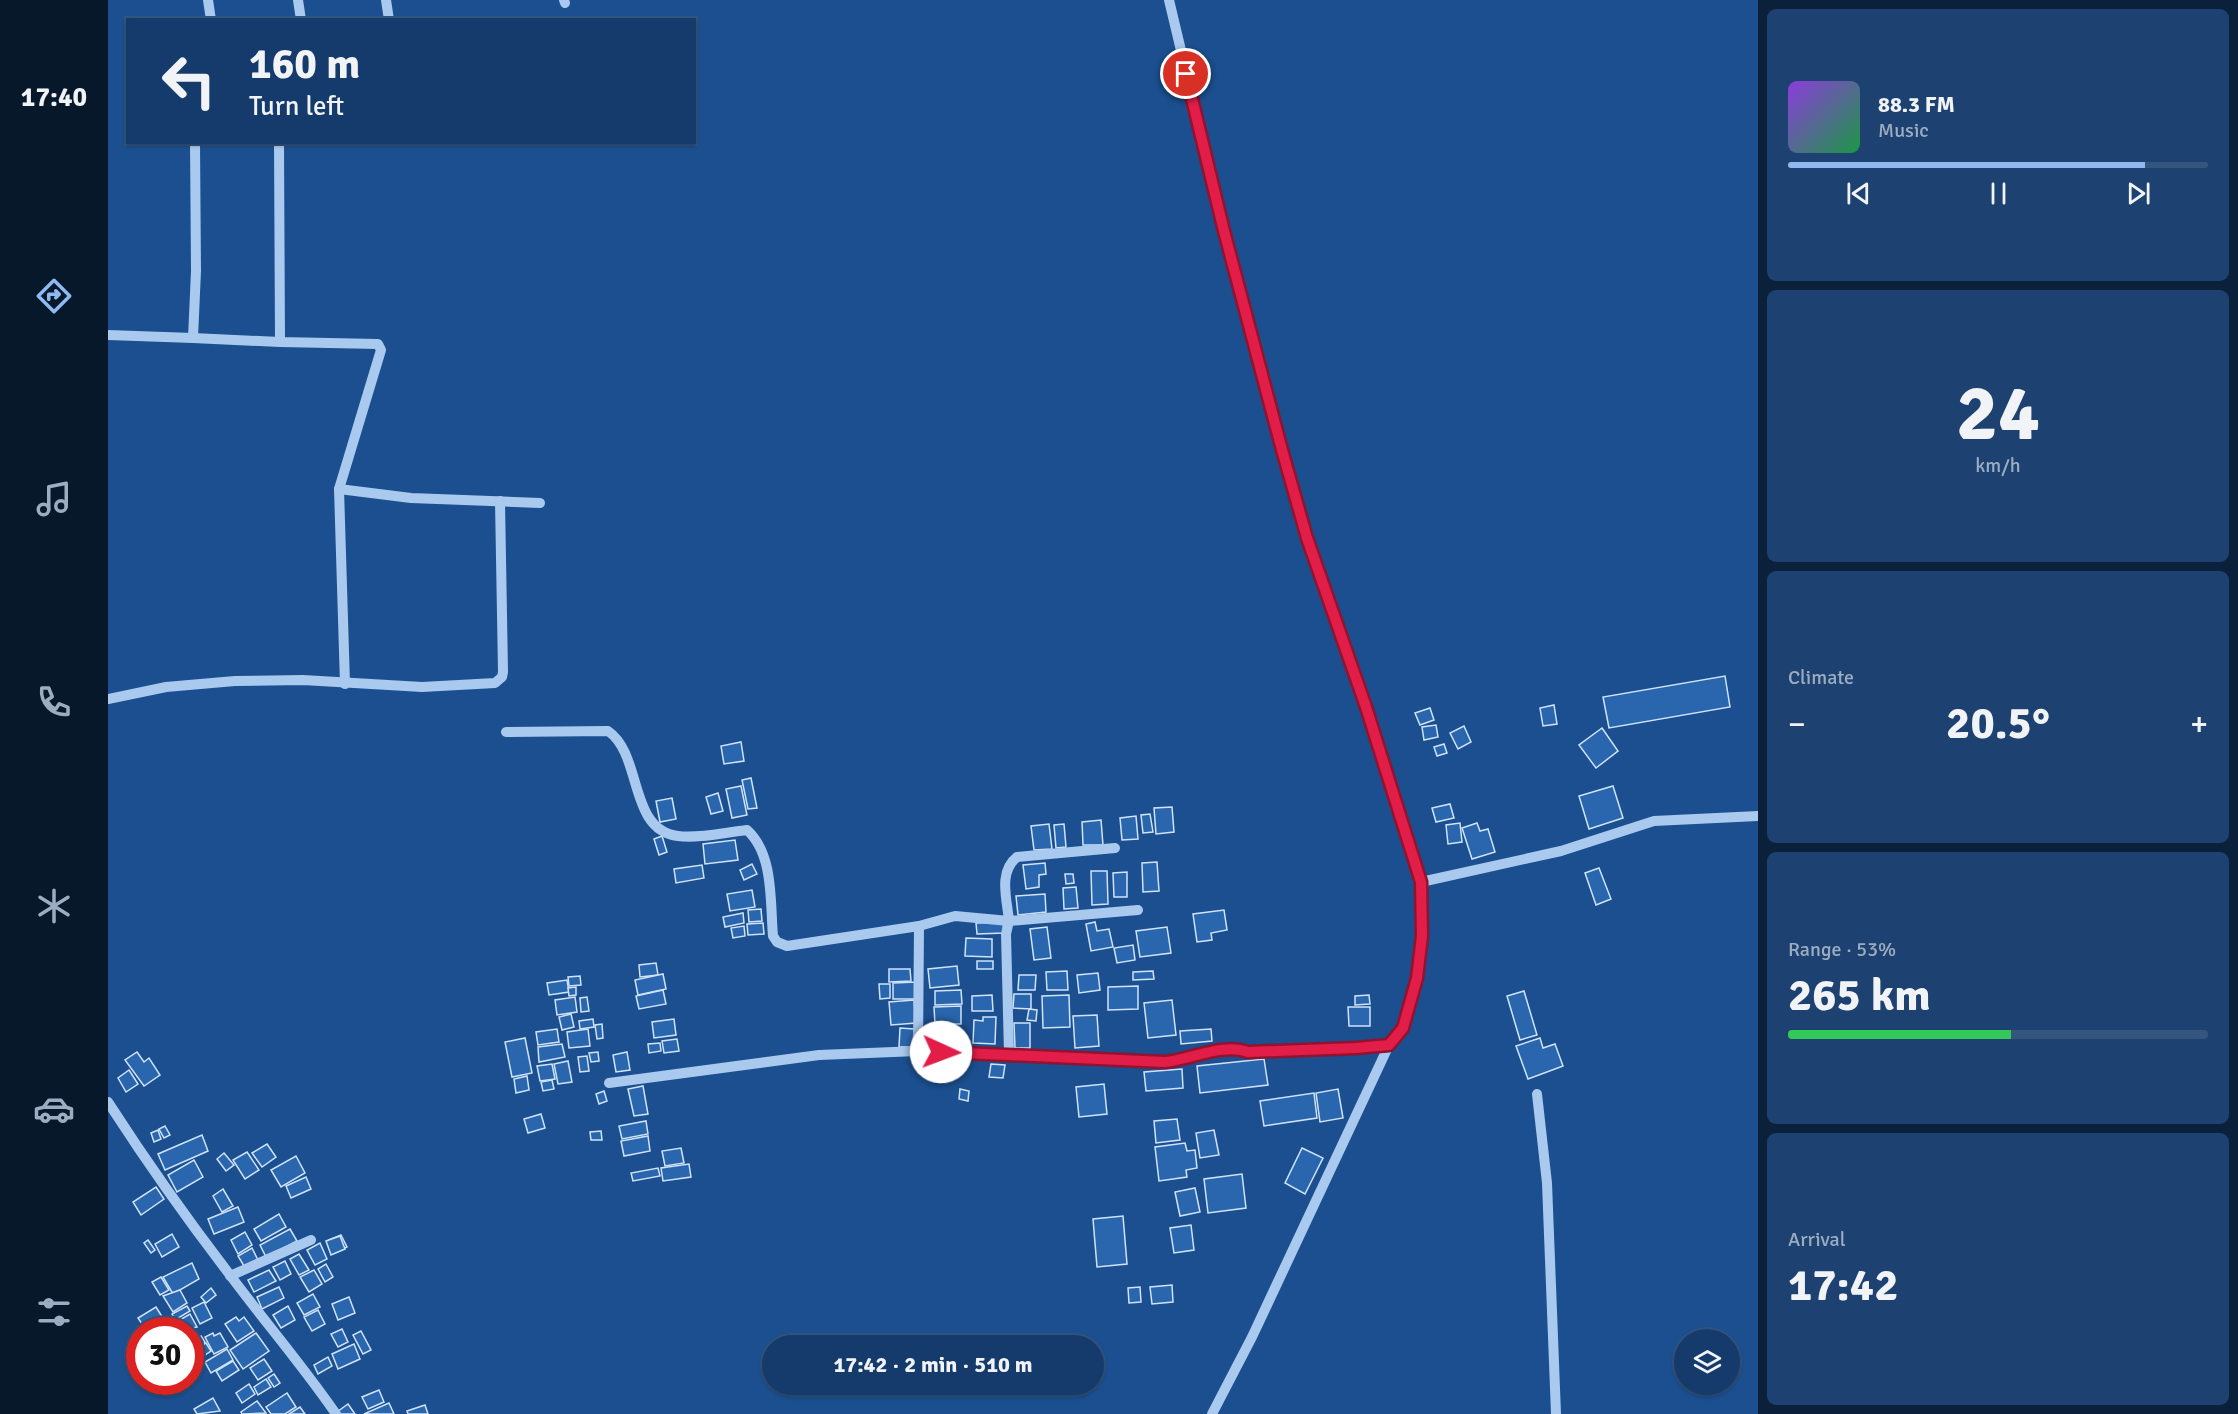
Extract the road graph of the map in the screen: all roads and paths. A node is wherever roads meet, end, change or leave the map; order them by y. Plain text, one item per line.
1 (208, 0) edge
2 (298, 0) edge
3 (386, 0) edge
4 (1169, 0) edge
5 (211, 18) edge
6 (301, 18) edge
7 (389, 18) edge
8 (195, 144) edge
9 (279, 144) edge
10 (108, 335) edge
11 (193, 338) junction
12 (280, 342) junction
13 (339, 489) junction
14 (500, 501) junction
15 (540, 503) dead end
16 (345, 684) junction
17 (108, 699) edge
18 (506, 732) dead end
19 (1758, 816) edge
20 (1115, 848) dead end
21 (1421, 882) junction
22 (1138, 910) dead end
23 (1009, 921) junction
24 (919, 926) junction
25 (1389, 1045) junction
26 (918, 1052) junction
27 (1009, 1054) junction
28 (609, 1083) dead end
29 (1537, 1094) dead end
30 (108, 1102) edge
31 (311, 1240) dead end
32 (230, 1275) junction
33 (336, 1414) edge
34 (1212, 1414) edge
35 (1556, 1414) edge

1 - 5 street
2 - 6 street
3 - 7 street
4 - 21 street
8 - 11 street
9 - 12 street
10 - 11 street
11 - 12 street
12 - 13 street
13 - 14 street
13 - 16 street
14 - 15 street
14 - 16 street
16 - 17 street
18 - 24 street
19 - 21 street
20 - 23 street
21 - 25 street
22 - 23 street
23 - 24 street
23 - 27 street
24 - 26 street
25 - 27 street
25 - 34 street
26 - 27 street
26 - 28 street
29 - 35 street
30 - 32 street
31 - 32 street
32 - 33 street

